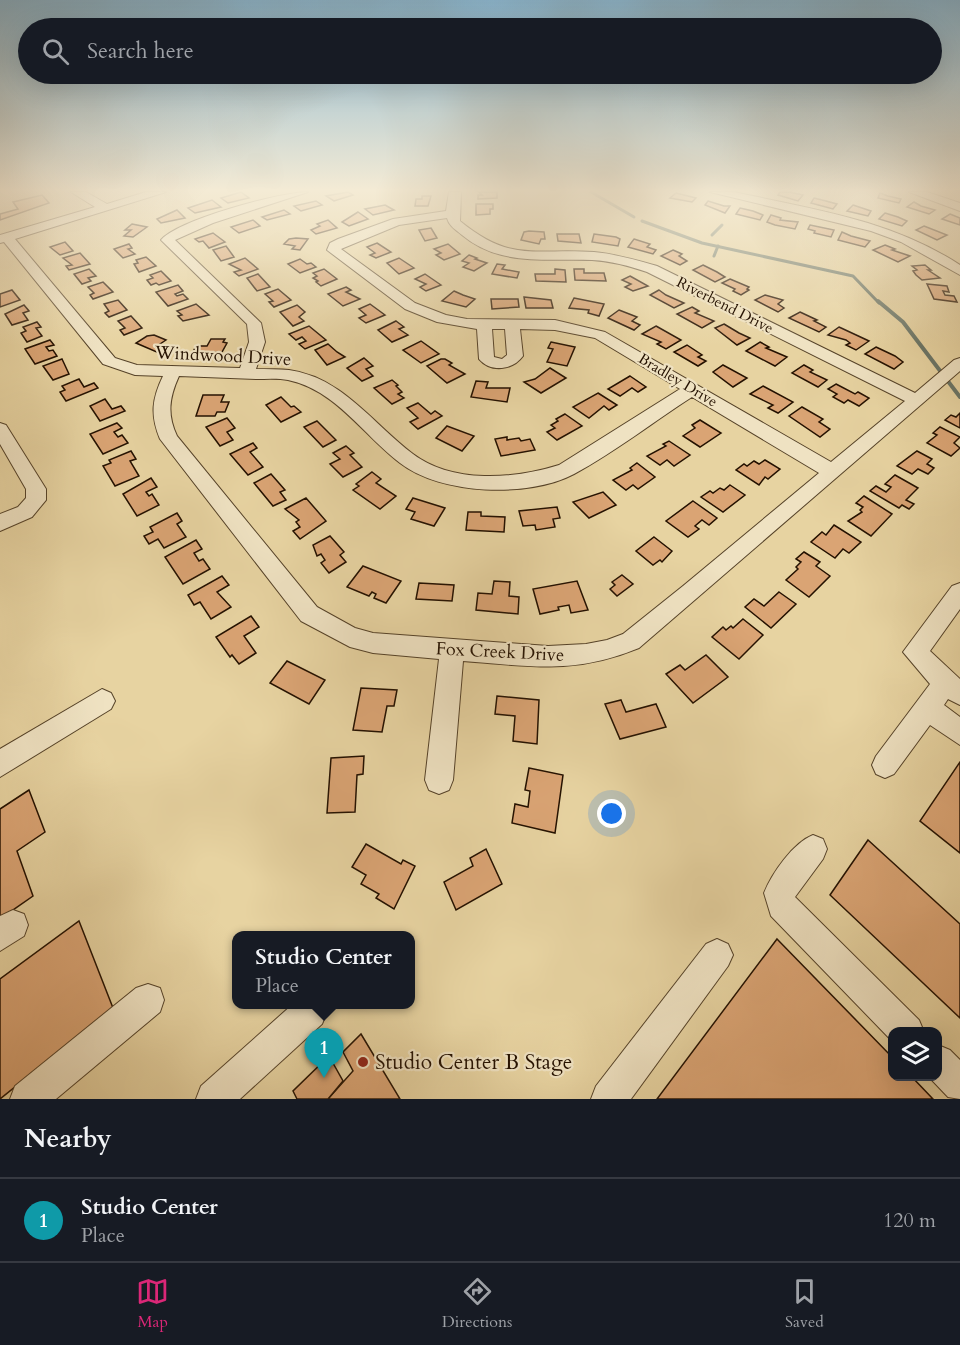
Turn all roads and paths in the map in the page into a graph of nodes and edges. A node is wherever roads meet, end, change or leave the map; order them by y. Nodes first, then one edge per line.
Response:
1 (7, 243) edge
2 (168, 243) edge
3 (340, 243) edge
4 (486, 243) edge
5 (912, 243) edge
6 (960, 271) edge
7 (484, 324) junction
8 (512, 324) junction
9 (960, 363) edge
10 (172, 372) junction
11 (247, 373) junction
12 (692, 389) junction
13 (916, 400) junction
14 (0, 429) edge
15 (833, 472) junction
16 (2, 517) edge
17 (960, 592) edge
18 (452, 651) junction
19 (953, 688) edge
20 (102, 701) dead end
21 (927, 708) junction
22 (960, 732) edge
23 (0, 764) edge
24 (885, 765) dead end
25 (439, 780) dead end
26 (813, 849) dead end
27 (717, 955) dead end
28 (148, 1000) dead end
29 (310, 1012) dead end
30 (902, 1027) edge
31 (942, 1066) edge
32 (960, 1085) edge
33 (221, 1097) edge
34 (28, 1099) edge
35 (609, 1099) edge

1 - 10 street, Windwood Drive
2 - 11 street
3 - 7 street, Bradley Drive
4 - 13 street, Riverbend Drive
5 - 6 street
7 - 8 street, Bradley Drive
7 - 8 street
8 - 12 street, Bradley Drive
9 - 13 street, Fox Creek Drive
10 - 11 street, Windwood Drive
10 - 18 street, Fox Creek Drive
11 - 12 street, Windwood Drive
12 - 15 street, Bradley Drive
13 - 15 street, Fox Creek Drive
14 - 16 street
15 - 18 street, Fox Creek Drive
17 - 19 street
18 - 25 street
19 - 21 street
20 - 23 street
21 - 22 street
21 - 24 street
26 - 30 street
27 - 35 street
28 - 34 street
29 - 33 street
31 - 32 street

